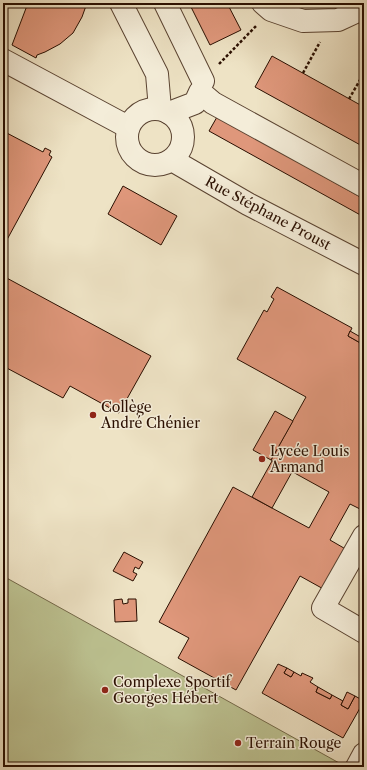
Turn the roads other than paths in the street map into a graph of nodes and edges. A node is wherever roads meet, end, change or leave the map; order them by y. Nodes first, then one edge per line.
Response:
1 (120, 3) edge
2 (165, 3) edge
3 (263, 3) edge
4 (364, 8) edge
5 (3, 60) edge
6 (203, 81) dead end
7 (165, 111) junction
8 (128, 127) junction
9 (172, 160) junction
10 (364, 186) edge
11 (364, 264) edge
12 (364, 536) edge
13 (364, 632) edge
14 (364, 754) edge
15 (357, 767) edge

1 - 7 street
2 - 6 street
3 - 4 street
5 - 8 street
7 - 8 street
7 - 9 street
7 - 10 street
8 - 9 street
9 - 11 street, Rue Stéphane Proust
12 - 13 street
14 - 15 street

